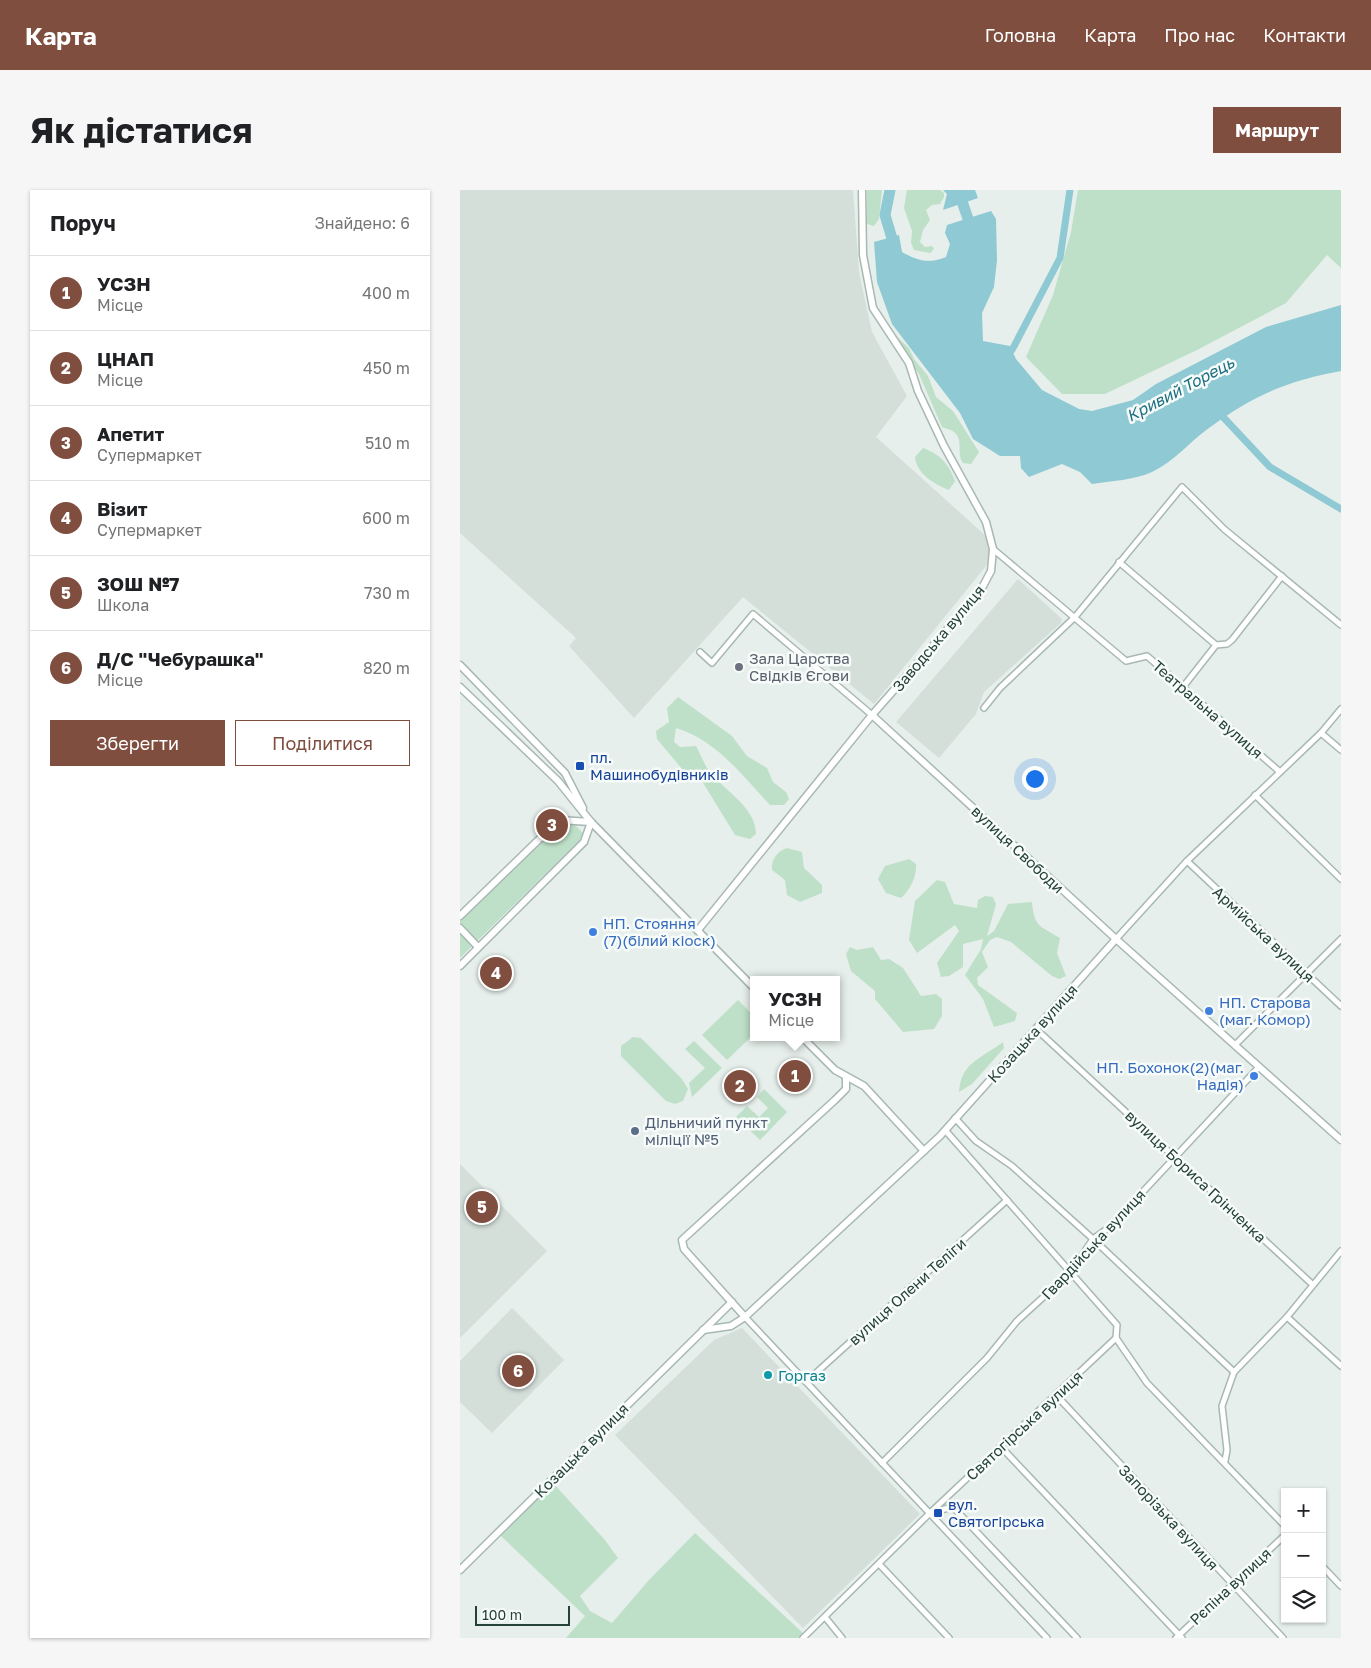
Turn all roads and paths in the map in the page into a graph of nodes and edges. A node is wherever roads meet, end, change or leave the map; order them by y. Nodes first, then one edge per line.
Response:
1 (862, 190) edge
2 (993, 549) junction
3 (1119, 562) junction
4 (1282, 576) junction
5 (1075, 617) junction
6 (1341, 626) edge
7 (1216, 645) junction
8 (700, 652) dead end
9 (460, 664) edge
10 (460, 687) edge
11 (1183, 687) junction
12 (984, 708) dead end
13 (1341, 709) edge
14 (872, 715) junction
15 (1321, 732) junction
16 (1341, 750) edge
17 (1280, 772) junction
18 (1256, 795) junction
19 (591, 822) junction
20 (1187, 862) junction
21 (1341, 879) edge
22 (460, 916) edge
23 (460, 928) edge
24 (698, 930) junction
25 (1116, 939) junction
26 (1341, 939) edge
27 (478, 947) junction
28 (460, 966) edge
29 (1307, 973) junction
30 (750, 984) edge
31 (1341, 1006) edge
32 (1036, 1029) junction
33 (806, 1041) edge
34 (1235, 1046) junction
35 (1260, 1067) junction
36 (846, 1077) junction
37 (955, 1118) junction
38 (945, 1130) junction
39 (1341, 1140) edge
40 (924, 1150) junction
41 (1176, 1156) junction
42 (1007, 1200) junction
43 (1093, 1240) junction
44 (1341, 1251) edge
45 (1071, 1272) junction
46 (1312, 1284) junction
47 (732, 1302) junction
48 (1287, 1316) junction
49 (745, 1317) junction
50 (703, 1330) junction
51 (1116, 1338) junction
52 (1341, 1366) edge
53 (1234, 1372) junction
54 (806, 1382) junction
55 (1056, 1395) junction
56 (1001, 1447) junction
57 (1225, 1461) junction
58 (882, 1463) junction
59 (930, 1513) junction
60 (1281, 1522) edge
61 (1281, 1539) edge
62 (879, 1564) junction
63 (460, 1570) edge
64 (1326, 1570) edge
65 (1232, 1585) junction
66 (1341, 1586) edge
67 (825, 1617) junction
68 (1179, 1637) edge
69 (803, 1638) edge
70 (842, 1638) edge
71 (949, 1638) edge
72 (1047, 1638) edge
73 (1077, 1638) edge
74 (1283, 1638) edge

1 - 2 street, Заводська вулиця
2 - 5 street, Театральна вулиця
2 - 14 street, Заводська вулиця
3 - 4 street
3 - 5 street
3 - 7 street
4 - 6 street
4 - 7 street
5 - 11 street, Театральна вулиця
5 - 12 street
7 - 11 street
8 - 14 street, вулиця Свободи
9 - 19 street
10 - 19 street
11 - 17 street, Театральна вулиця
13 - 15 street, Козацька вулиця
14 - 24 street, Заводська вулиця
14 - 25 street, вулиця Свободи
15 - 16 street
15 - 17 street, Козацька вулиця
17 - 18 street, Козацька вулиця
18 - 20 street, Козацька вулиця
18 - 21 street
19 - 22 street
19 - 24 street
19 - 27 street
20 - 25 street, Козацька вулиця
20 - 29 street, Армійська вулиця
23 - 27 street
24 - 30 street
25 - 32 street, Козацька вулиця
25 - 34 street, вулиця Свободи
26 - 29 street
27 - 28 street
29 - 31 street, Армійська вулиця
29 - 34 street
32 - 37 street, Козацька вулиця
32 - 41 street, вулиця Бориса Грінченка
33 - 36 street
34 - 35 street, вулиця Свободи
35 - 39 street, вулиця Свободи
35 - 41 street, Гвардійська вулиця
36 - 40 street
36 - 47 street
37 - 38 street, Козацька вулиця
37 - 43 street
38 - 40 street, Козацька вулиця
38 - 42 street
40 - 49 street, Козацька вулиця
41 - 43 street, Гвардійська вулиця
41 - 46 street, вулиця Бориса Грінченка
42 - 45 street
42 - 54 street, вулиця Олени Теліги
43 - 45 street, Гвардійська вулиця
43 - 53 street
44 - 46 street
45 - 51 street
45 - 58 street, Гвардійська вулиця
46 - 48 street
47 - 49 street
47 - 50 street, Козацька вулиця
48 - 52 street
48 - 53 street
49 - 50 street, Козацька вулиця
49 - 54 street
50 - 63 street, Козацька вулиця
51 - 55 street, Святогірська вулиця
51 - 57 street
53 - 57 street
54 - 58 street
55 - 56 street, Святогірська вулиця
55 - 65 street, Запорізька вулиця
56 - 59 street, Святогірська вулиця
56 - 68 street
57 - 60 street
58 - 59 street
59 - 62 street, Святогірська вулиця
59 - 72 street
59 - 73 street
61 - 65 street, Рєпіна вулиця
62 - 67 street, Святогірська вулиця
62 - 71 street
64 - 66 street
65 - 68 street, Рєпіна вулиця
65 - 74 street, Запорізька вулиця
67 - 69 street, Святогірська вулиця
67 - 70 street

